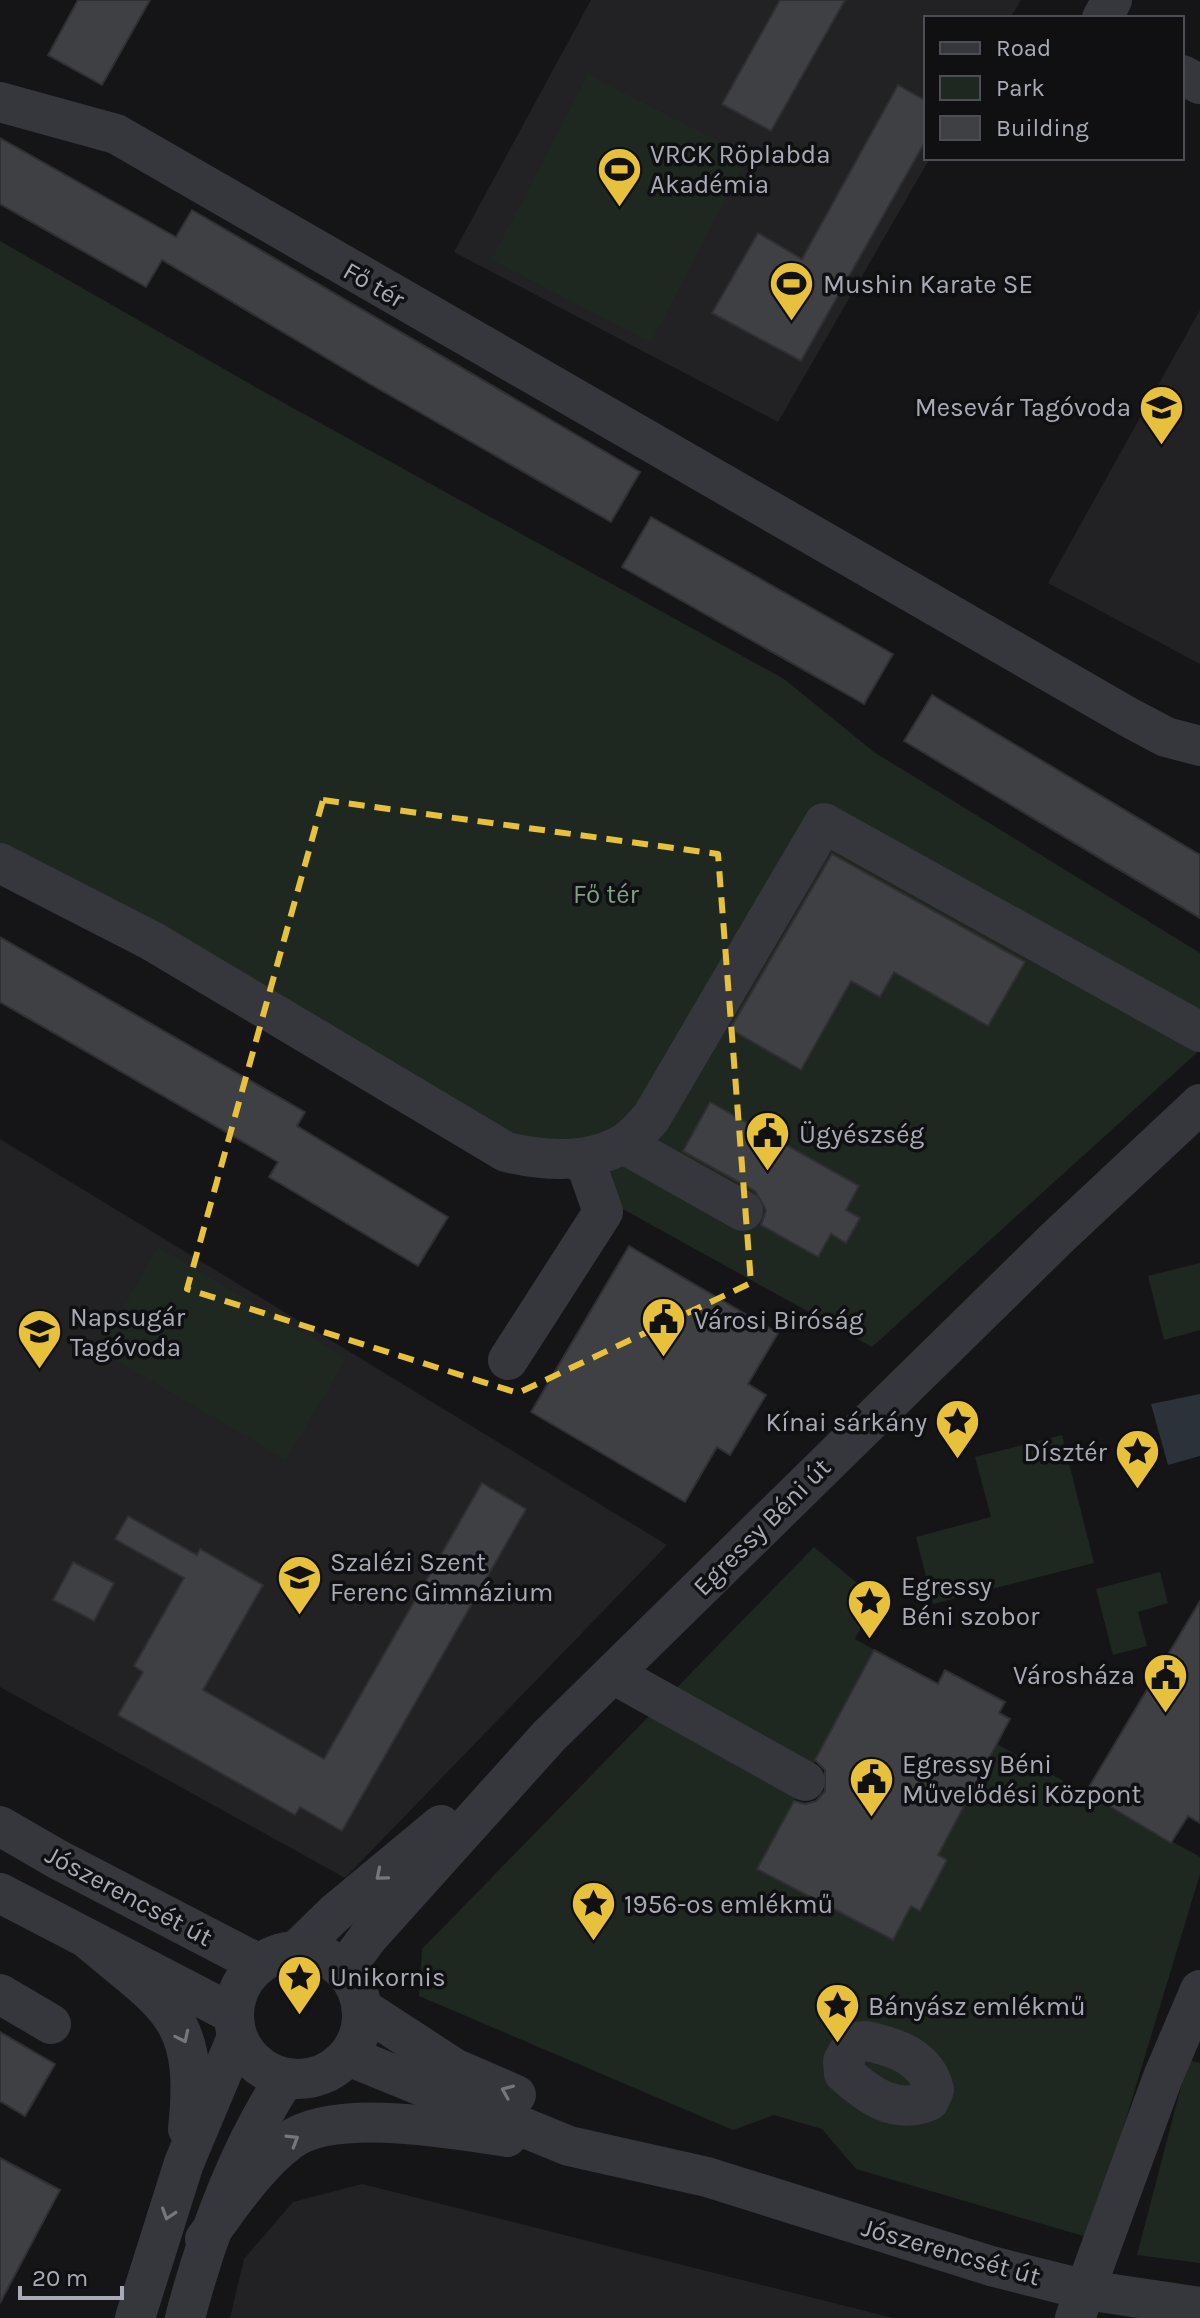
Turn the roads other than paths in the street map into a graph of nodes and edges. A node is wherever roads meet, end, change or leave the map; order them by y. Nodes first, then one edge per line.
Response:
1 (0, 102) edge
2 (1200, 746) edge
3 (0, 863) edge
4 (1200, 1032) edge
5 (1200, 1104) edge
6 (624, 1144) junction
7 (584, 1158) junction
8 (743, 1211) dead end
9 (508, 1360) dead end
10 (613, 1674) junction
11 (549, 1736) junction
12 (805, 1781) dead end
13 (0, 1826) edge
14 (0, 1893) edge
15 (91, 1942) junction
16 (297, 1950) junction
17 (259, 1964) junction
18 (344, 1970) junction
19 (1200, 1990) edge
20 (0, 1994) edge
21 (362, 2008) junction
22 (51, 2024) dead end
23 (235, 2026) junction
24 (348, 2056) junction
25 (285, 2078) junction
26 (569, 2146) junction
27 (184, 2163) junction
28 (707, 2177) junction
29 (205, 2239) junction
30 (1080, 2304) edge
31 (1200, 2307) edge
32 (135, 2318) edge
33 (185, 2318) edge

1 - 2 street, Fő tér
3 - 7 street
4 - 6 street
5 - 10 street, Egressy Béni út
6 - 7 street
6 - 8 street
7 - 9 street
10 - 11 street, Egressy Béni út
10 - 12 street
11 -> 16 street
11 - 18 street, Egressy Béni út
13 - 17 street, Jószerencsét út
14 - 15 street
15 - 23 street
15 -> 27 street
16 - 17 street
16 - 18 street
17 - 23 street
18 - 21 street
19 - 30 street
20 - 22 street
21 - 24 street
28 -> 21 street, Jószerencsét út
23 - 25 street
23 - 27 street
24 - 25 street
24 - 26 street, Jószerencsét út
25 - 29 street
26 - 28 street, Jószerencsét út
29 -> 26 street
27 -> 32 street
28 - 30 street, Jószerencsét út
29 - 33 street
30 - 31 street, Jószerencsét út

